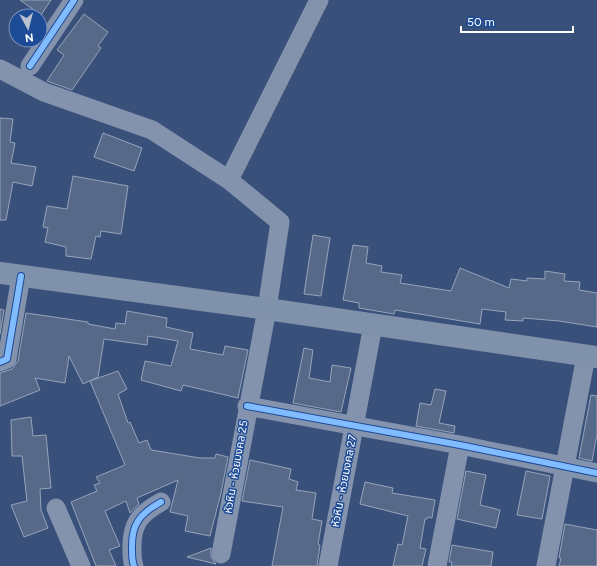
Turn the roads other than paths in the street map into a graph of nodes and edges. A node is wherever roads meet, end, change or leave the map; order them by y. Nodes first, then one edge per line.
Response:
1 (74, 0) edge
2 (319, 0) edge
3 (30, 66) dead end
4 (0, 69) edge
5 (229, 180) junction
6 (0, 273) edge
7 (21, 276) junction
8 (266, 309) junction
9 (373, 326) junction
10 (591, 357) edge
11 (0, 362) edge
12 (247, 406) junction
13 (355, 426) junction
14 (460, 445) junction
15 (566, 466) junction
16 (597, 473) edge
17 (161, 502) dead end
18 (56, 508) dead end
19 (221, 554) dead end
20 (131, 565) edge
21 (81, 566) edge
22 (328, 566) edge
23 (437, 566) edge
24 (546, 566) edge

1 - 3 street
2 - 5 street
4 - 5 street
5 - 8 street, หัวหิน - ห้วยมงคล 25
6 - 7 main road
7 - 8 main road
7 - 11 street
8 - 9 main road
8 - 12 street, หัวหิน - ห้วยมงคล 25
9 - 10 main road
9 - 13 street, หัวหิน - ห้วยมงคล 27
10 - 15 street
12 - 13 street
12 - 19 street, หัวหิน - ห้วยมงคล 25
13 - 14 street
13 - 22 street, หัวหิน - ห้วยมงคล 27
14 - 15 street
14 - 23 street
15 - 16 street
15 - 24 street
17 - 20 street
18 - 21 street

